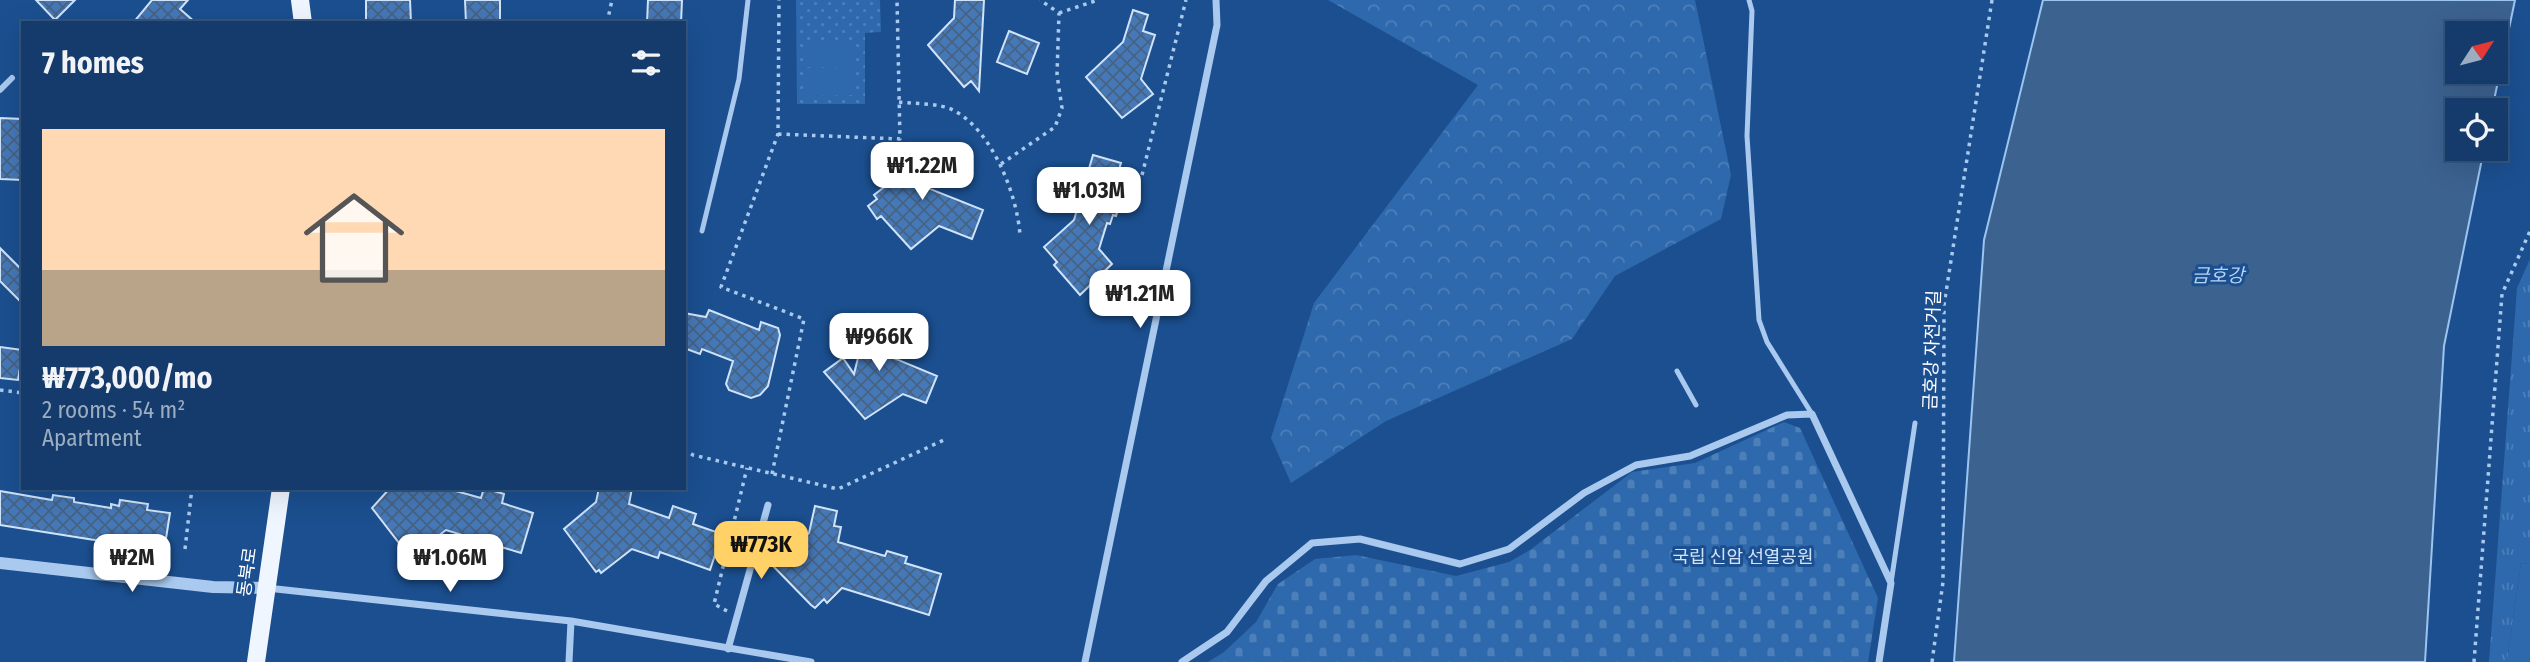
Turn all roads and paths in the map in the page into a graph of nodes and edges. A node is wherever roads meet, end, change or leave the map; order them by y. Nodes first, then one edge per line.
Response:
1 (300, 0) edge
2 (611, 0) edge
3 (748, 0) edge
4 (779, 0) edge
5 (897, 0) edge
6 (1040, 0) edge
7 (1098, 0) edge
8 (1186, 0) edge
9 (1216, 0) edge
10 (1749, 0) edge
11 (1992, 0) edge
12 (1059, 13) junction
13 (303, 21) edge
14 (607, 21) edge
15 (12, 78) dead end
16 (0, 90) edge
17 (899, 102) junction
18 (778, 134) junction
19 (1001, 164) junction
20 (1142, 175) dead end
21 (2530, 230) edge
22 (702, 231) dead end
23 (1020, 235) dead end
24 (1677, 371) dead end
25 (0, 390) edge
26 (21, 393) edge
27 (1696, 405) dead end
28 (1812, 414) junction
29 (1915, 423) dead end
30 (946, 439) dead end
31 (686, 450) edge
32 (747, 468) junction
33 (772, 474) junction
34 (192, 490) edge
35 (281, 490) edge
36 (768, 505) dead end
37 (185, 549) dead end
38 (0, 563) edge
39 (1891, 583) junction
40 (266, 588) junction
41 (737, 617) junction
42 (570, 621) junction
43 (728, 649) junction
44 (256, 662) edge
45 (569, 662) edge
46 (811, 662) edge
47 (1085, 662) edge
48 (1182, 662) edge
49 (1879, 662) edge
50 (1932, 662) edge
51 (2474, 662) edge

1 - 13 main road
2 - 14 path
3 - 22 lane
4 - 18 path
5 - 17 path
6 - 12 path
7 - 12 path
8 - 20 path
9 - 47 street
10 - 28 lane
11 - 50 path, 금호강 자전거길
12 - 19 path
15 - 16 street
17 - 18 path
17 - 19 path
18 - 33 path
19 - 23 path
21 - 51 path
24 - 27 lane
25 - 26 path
28 - 39 street
28 - 48 street
29 - 39 lane
30 - 33 path
31 - 32 path
32 - 33 path
32 - 41 path
34 - 37 path
35 - 40 main road, 동북로
36 - 41 street
38 - 40 street
39 - 49 street
40 - 42 street
40 - 44 main road, 동북로
41 - 43 street
42 - 43 street
42 - 45 street
43 - 46 street

